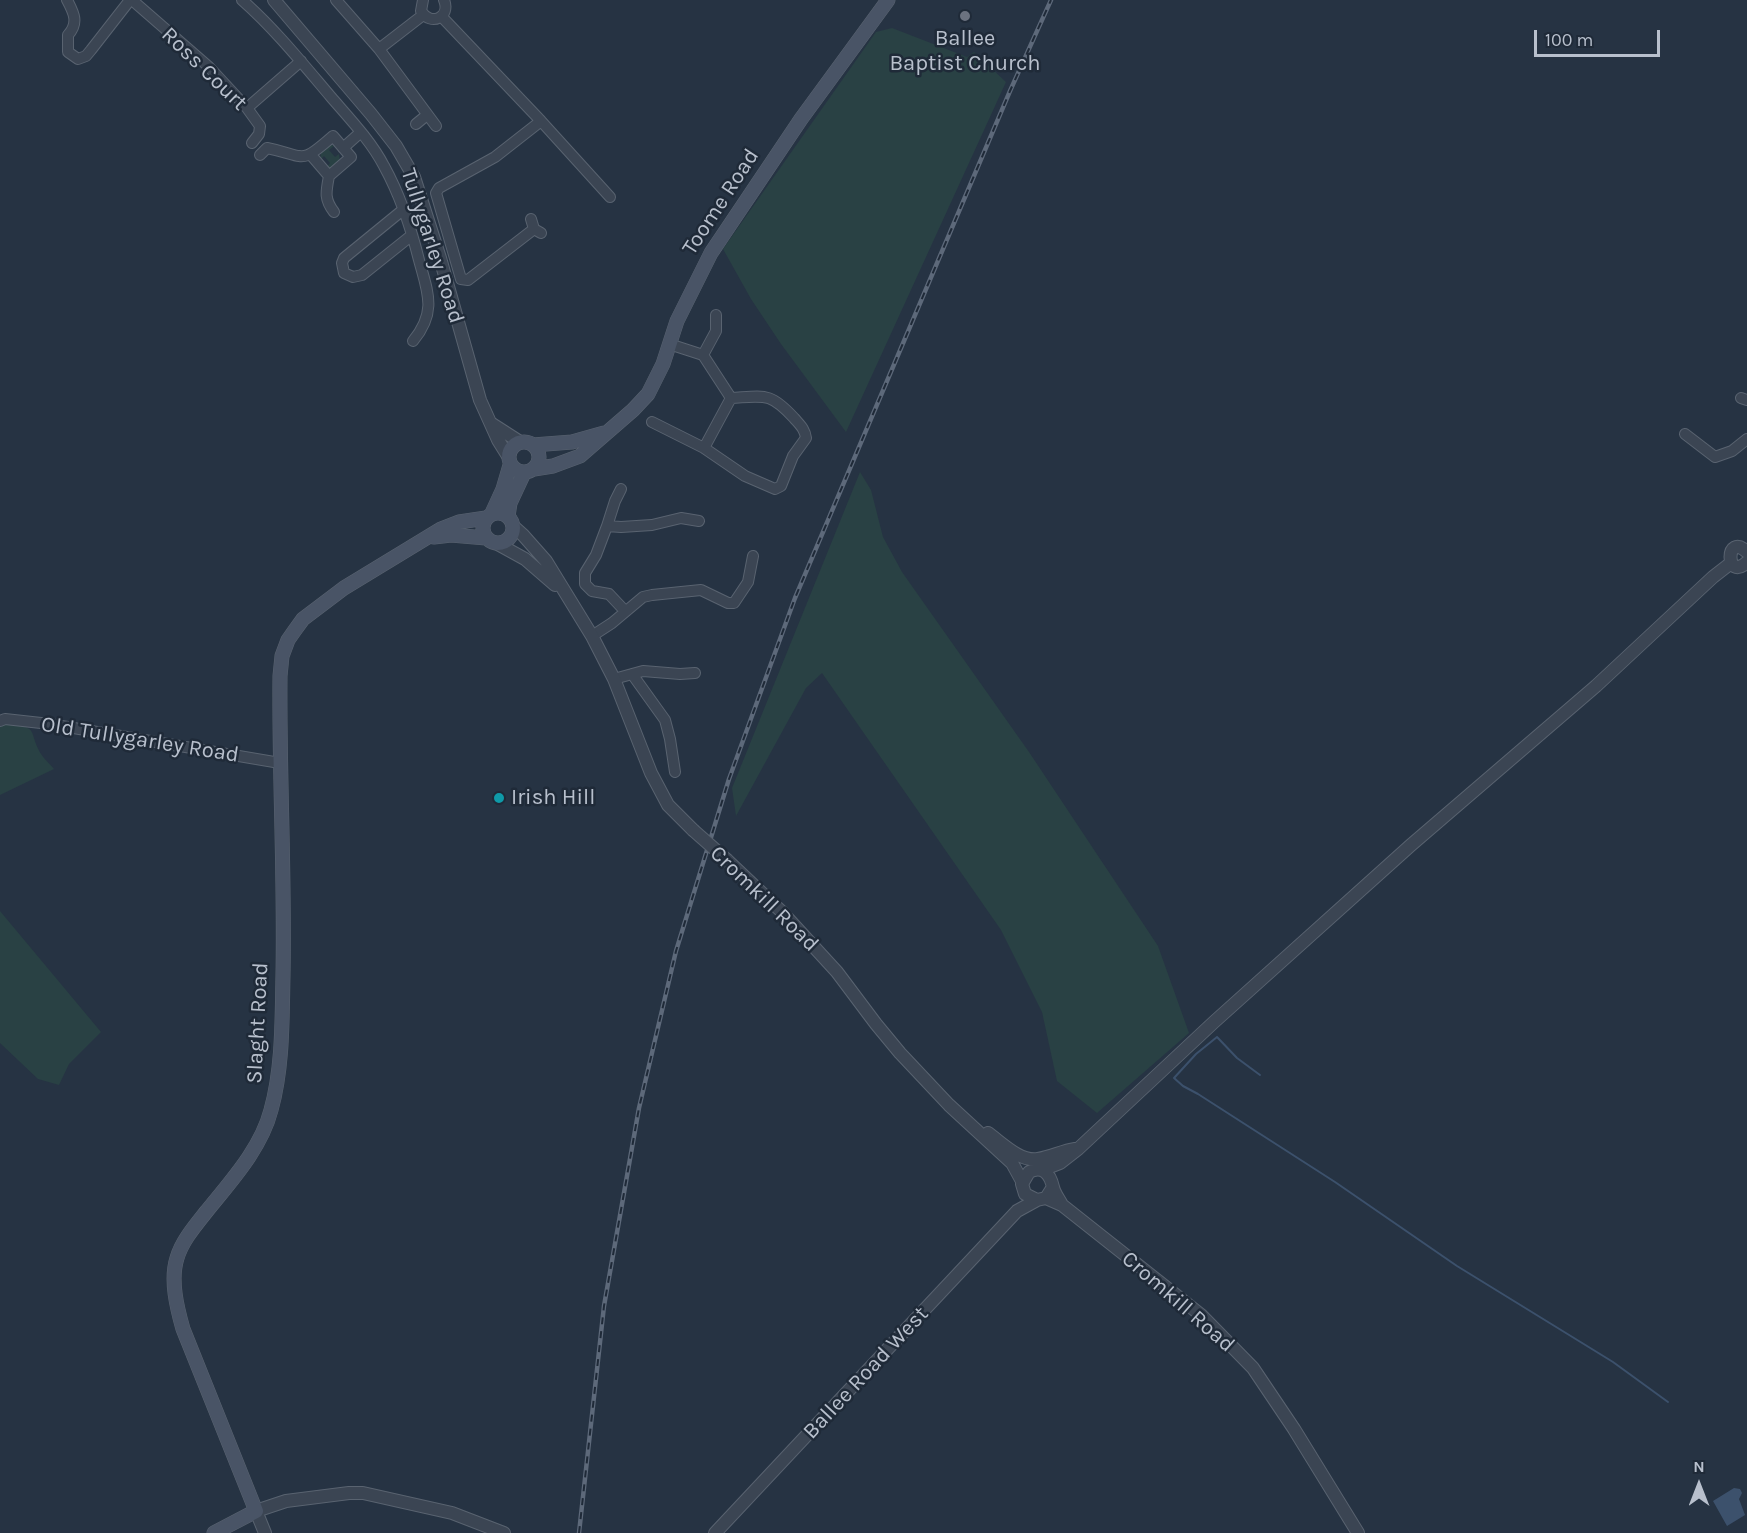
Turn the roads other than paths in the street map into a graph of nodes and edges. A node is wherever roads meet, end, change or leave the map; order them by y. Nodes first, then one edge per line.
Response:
1 (67, 0) edge
2 (131, 0) edge
3 (242, 0) edge
4 (274, 0) edge
5 (423, 0) edge
6 (444, 0) edge
7 (888, 0) edge
8 (332, 1) edge
9 (423, 15) junction
10 (442, 16) junction
11 (379, 49) junction
12 (301, 61) junction
13 (247, 108) junction
14 (428, 115) junction
15 (541, 121) junction
16 (416, 124) dead end
17 (436, 126) dead end
18 (361, 132) junction
19 (252, 143) dead end
20 (343, 148) junction
21 (260, 155) dead end
22 (311, 155) junction
23 (329, 176) junction
24 (609, 197) dead end
25 (404, 208) junction
26 (334, 212) dead end
27 (535, 227) dead end
28 (412, 235) junction
29 (716, 315) dead end
30 (413, 341) dead end
31 (669, 344) junction
32 (703, 355) junction
33 (731, 398) junction
34 (652, 422) dead end
35 (492, 424) junction
36 (606, 432) junction
37 (1685, 434) dead end
38 (1747, 439) edge
39 (526, 444) junction
40 (704, 448) junction
41 (509, 460) junction
42 (529, 471) junction
43 (621, 489) dead end
44 (489, 516) junction
45 (510, 521) junction
46 (699, 521) dead end
47 (607, 526) junction
48 (423, 540) junction
49 (491, 541) junction
50 (1746, 548) edge
51 (753, 556) dead end
52 (1747, 562) edge
53 (1731, 563) junction
54 (569, 599) junction
55 (625, 612) junction
56 (592, 636) junction
57 (632, 674) junction
58 (695, 674) dead end
59 (614, 679) junction
60 (0, 721) edge
61 (280, 763) junction
62 (675, 772) dead end
63 (957, 1113) junction
64 (1078, 1149) junction
65 (1012, 1163) junction
66 (1060, 1163) junction
67 (1038, 1170) junction
68 (1023, 1187) junction
69 (1047, 1192) junction
70 (1017, 1211) junction
71 (256, 1511) junction
72 (214, 1533) edge
73 (265, 1533) edge
74 (504, 1533) edge
75 (715, 1533) edge
76 (1358, 1533) edge

1 - 2 street
2 - 13 street, Ross Court
3 - 12 street
4 - 35 street, Tullygarley Road
5 - 9 street
6 - 10 street
7 - 31 main road, Toome Road
8 - 11 street
9 - 10 street
9 - 11 street
10 - 15 street
11 - 14 street
12 - 13 street
12 - 18 street
13 - 19 street, Ross Court
14 - 16 street
14 - 17 street
15 - 24 street
15 - 27 street
18 - 20 street
18 - 25 street
20 - 22 street
20 - 23 street
21 - 22 street
22 - 23 street
23 - 26 street
25 - 28 street
25 - 28 street
28 - 30 street
29 - 32 street
31 - 32 street
31 - 36 main road, Toome Road
32 - 33 street
33 - 40 street
33 - 40 street
34 - 40 street
35 - 39 street
35 - 41 street, Tullygarley Road
36 - 39 main road, Toome Road
36 - 42 main road, Toome Road
37 - 38 street
39 - 41 main road
39 - 42 main road
41 - 42 main road
41 - 44 main road
42 - 45 main road
43 - 47 street
44 - 45 main road
44 - 48 main road, Slaght Road
44 - 49 main road
45 - 49 main road
45 - 54 street, Cromkill Road
46 - 47 street
47 - 55 street
48 - 49 main road, Slaght Road
48 - 61 main road, Slaght Road
49 - 54 street, Cromkill Road
50 - 53 street
51 - 55 street
52 - 53 street
53 - 64 street
54 - 56 street, Cromkill Road
55 - 56 street
56 - 59 street, Cromkill Road
57 - 58 street
57 - 59 street
57 - 62 street
59 - 63 street, Cromkill Road, bridge
60 - 61 street, Old Tullygarley Road
61 - 71 main road, Slaght Road
63 - 64 street
63 - 65 street, Cromkill Road
64 - 66 street
65 - 67 street, Cromkill Road
65 - 68 street, Cromkill Road
66 - 67 street
66 - 69 street
67 - 68 street
67 - 69 street
68 - 69 street
68 - 70 street, Ballee Road West
69 - 70 street, Ballee Road West
69 - 76 street, Cromkill Road
70 - 75 street, Ballee Road West
71 - 72 main road
71 - 73 street, Slaght Road
71 - 74 street

